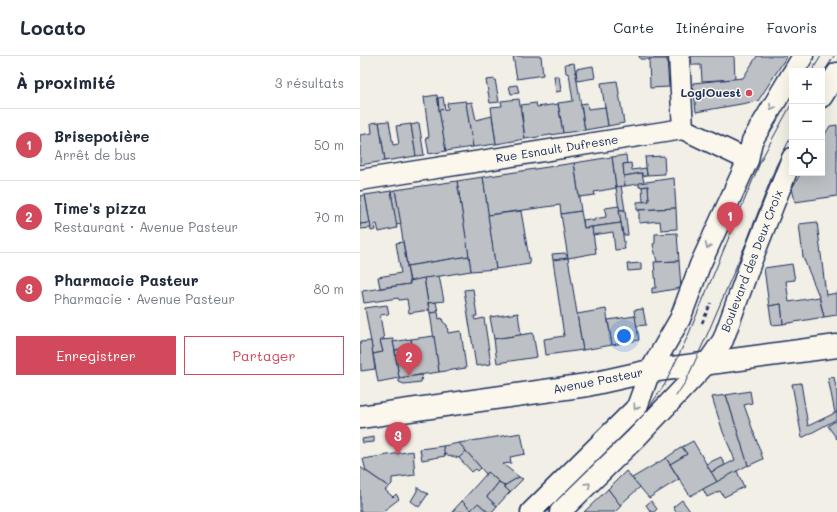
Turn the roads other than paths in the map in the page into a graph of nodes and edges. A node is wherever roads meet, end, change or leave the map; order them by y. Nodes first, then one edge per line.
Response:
1 (679, 56) edge
2 (803, 56) edge
3 (796, 68) edge
4 (837, 73) edge
5 (789, 79) edge
6 (825, 92) edge
7 (837, 102) edge
8 (825, 104) edge
9 (684, 129) junction
10 (748, 160) junction
11 (789, 165) edge
12 (360, 180) edge
13 (837, 346) edge
14 (708, 362) junction
15 (650, 371) junction
16 (360, 417) edge
17 (531, 512) edge
18 (560, 512) edge

1 - 9 street
2 - 3 street
4 - 6 street
5 -> 10 street
7 - 8 street
9 - 10 street
9 - 12 street, Rue Esnault Dufresne
10 -> 15 street
11 - 14 street, Boulevard des Deux Croix
13 - 14 main road, Avenue Pasteur
14 - 15 main road, Avenue Pasteur
18 -> 14 street, Boulevard des Deux Croix
15 - 16 main road, Avenue Pasteur
15 -> 17 street

